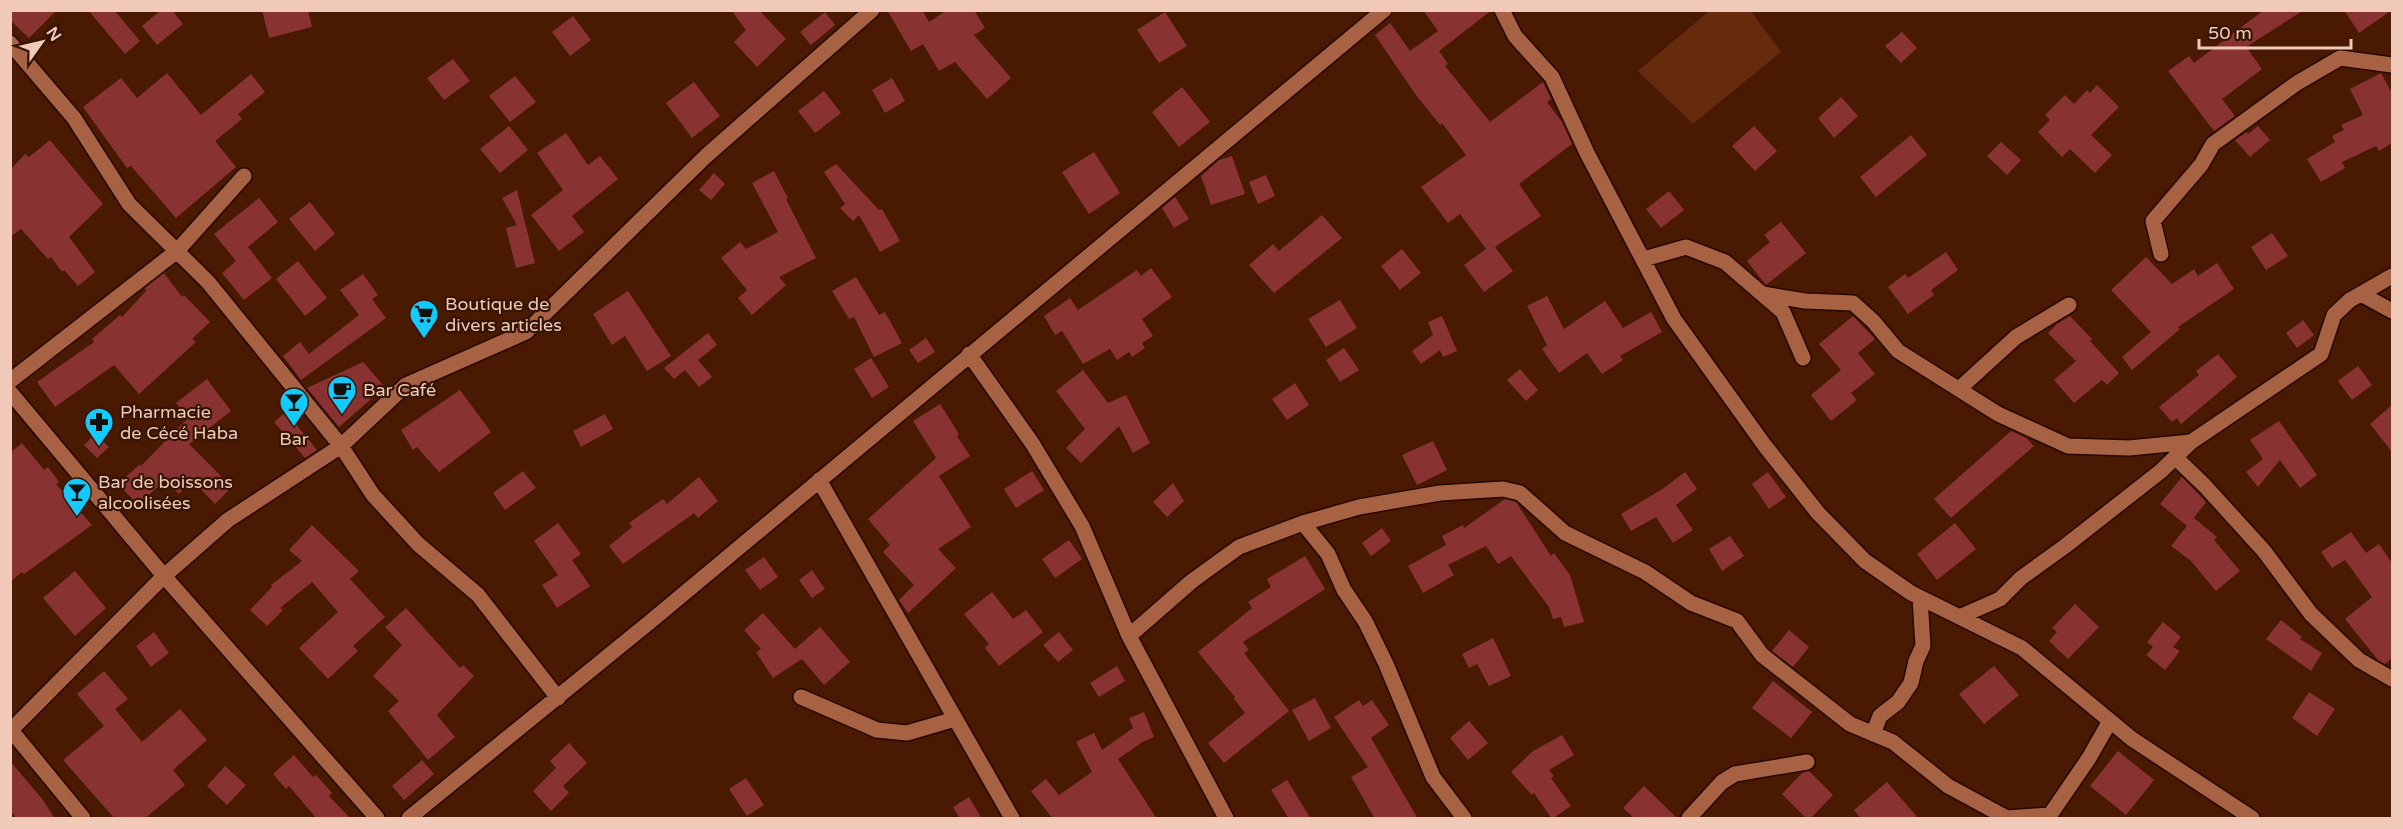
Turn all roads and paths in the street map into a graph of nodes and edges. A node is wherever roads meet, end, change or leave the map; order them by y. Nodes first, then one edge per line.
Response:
1 (872, 10) edge
2 (1384, 10) edge
3 (1502, 10) edge
4 (10, 43) edge
5 (2392, 65) edge
6 (244, 176) dead end
7 (177, 251) junction
8 (2161, 254) dead end
9 (1644, 259) junction
10 (2392, 276) edge
11 (1763, 294) junction
12 (2361, 294) junction
13 (2069, 304) dead end
14 (2392, 311) edge
15 (969, 354) junction
16 (1803, 358) dead end
17 (10, 381) edge
18 (1959, 389) junction
19 (10, 392) edge
20 (2191, 442) junction
21 (341, 446) junction
22 (2175, 457) junction
23 (819, 480) junction
24 (1303, 523) junction
25 (164, 576) junction
26 (1920, 598) junction
27 (1959, 617) junction
28 (1130, 636) junction
29 (2390, 673) edge
30 (801, 697) dead end
31 (558, 698) junction
32 (955, 719) junction
33 (2110, 721) junction
34 (11, 730) edge
35 (1873, 734) junction
36 (1807, 762) dead end
37 (2052, 817) edge
38 (2007, 818) edge
39 (83, 819) edge
40 (377, 819) edge
41 (409, 819) edge
42 (1012, 819) edge
43 (1226, 819) edge
44 (1464, 819) edge
45 (1689, 819) edge
46 (2252, 819) edge

1 - 21 street
2 - 15 street
3 - 9 street
4 - 7 street
5 - 8 street
6 - 7 street
7 - 17 street
7 - 21 street
9 - 11 street
9 - 26 street
10 - 12 street
11 - 16 street
11 - 18 street
12 - 14 street
12 - 20 street
13 - 18 street
15 - 23 street
15 - 28 street
18 - 20 street
19 - 25 street
20 - 22 street
21 - 25 street
21 - 31 street
22 - 27 street
22 - 29 street
23 - 31 street
23 - 32 street
24 - 28 street
24 - 35 street
24 - 44 street
25 - 34 street
25 - 40 street
26 - 27 street
26 - 35 street
27 - 33 street
28 - 43 street
30 - 32 street
31 - 41 street
32 - 42 street
33 - 37 street
33 - 46 street
34 - 39 street
35 - 38 street
36 - 45 street
37 - 38 street

